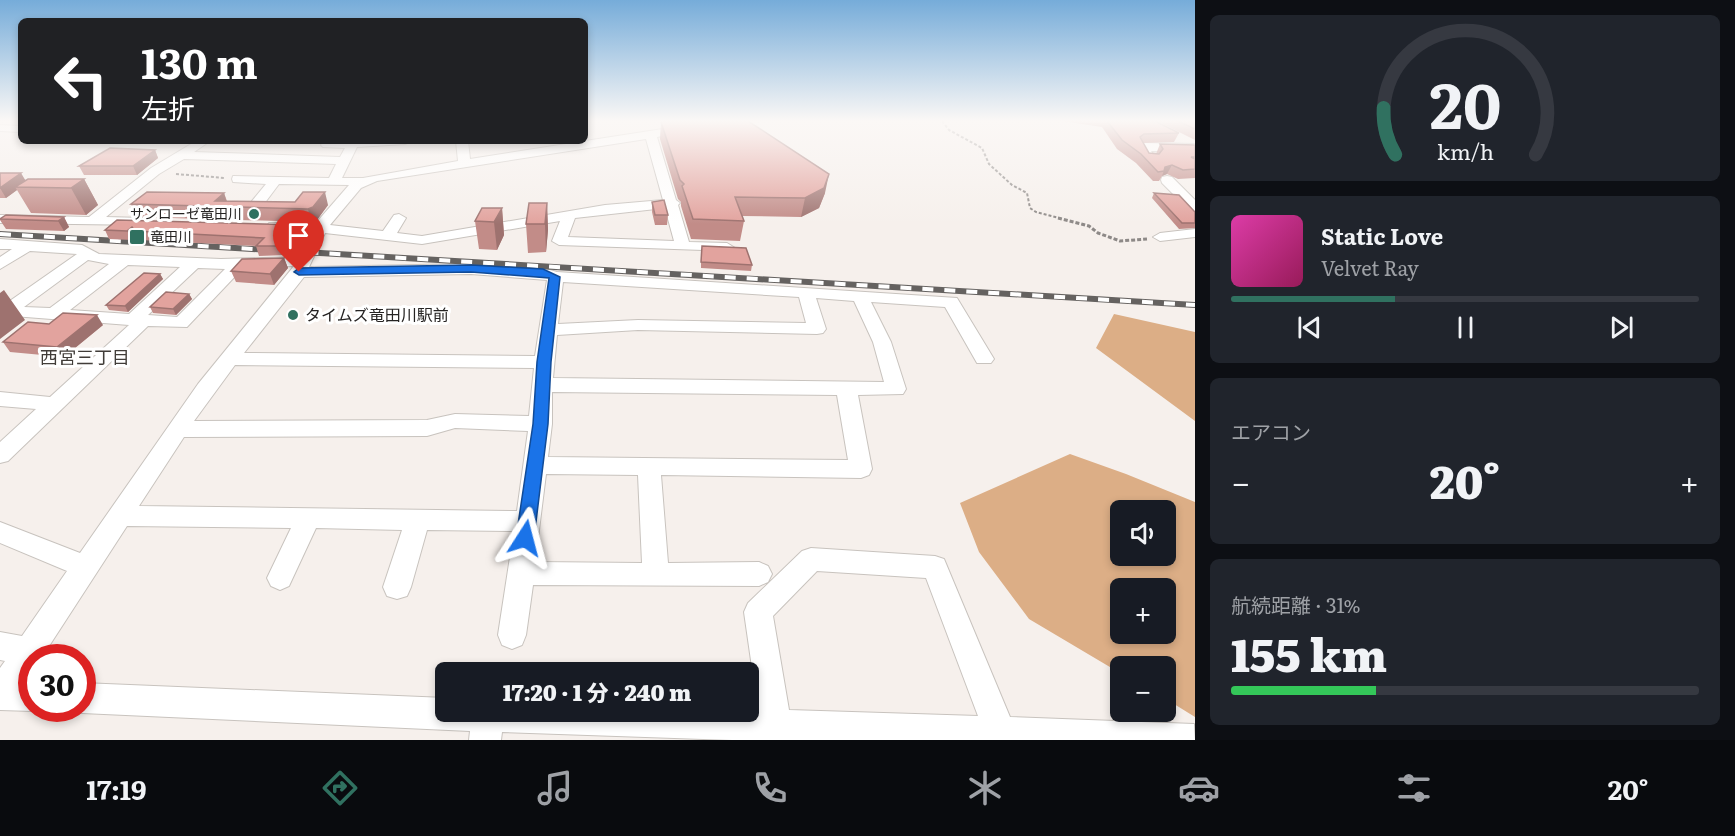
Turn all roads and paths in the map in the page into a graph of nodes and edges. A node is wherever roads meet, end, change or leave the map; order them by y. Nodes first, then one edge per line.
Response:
1 (180, 156) edge
2 (198, 156) edge
3 (346, 156) edge
4 (463, 156) edge
5 (519, 156) edge
6 (658, 156) edge
7 (985, 156) edge
8 (343, 160) junction
9 (464, 164) junction
10 (154, 171) junction
11 (238, 179) joint
12 (1167, 180) edge
13 (361, 181) junction
14 (275, 182) junction
15 (333, 182) junction
16 (259, 201) edge
17 (673, 203) junction
18 (1195, 208) edge
19 (569, 216) junction
20 (399, 218) dead end
21 (0, 219) edge
22 (94, 221) junction
23 (155, 223) edge
24 (261, 226) edge
25 (320, 228) junction
26 (1195, 233) edge
27 (387, 236) junction
28 (1160, 237) joint
29 (0, 244) edge
30 (27, 246) junction
31 (683, 246) junction
32 (55, 248) junction
33 (741, 248) edge
34 (87, 254) junction
35 (124, 260) junction
36 (194, 263) junction
37 (0, 264) edge
38 (238, 264) junction
39 (303, 266) junction
40 (555, 277) junction
41 (806, 292) junction
42 (860, 296) junction
43 (4, 310) edge
44 (54, 314) junction
45 (139, 320) junction
46 (548, 330) junction
47 (226, 359) junction
48 (984, 359) dead end
49 (544, 373) junction
50 (846, 388) junction
51 (0, 399) edge
52 (54, 404) junction
53 (541, 424) junction
54 (180, 429) junction
55 (0, 455) edge
56 (536, 465) junction
57 (649, 467) junction
58 (120, 516) junction
59 (308, 518) junction
60 (417, 520) junction
61 (528, 521) junction
62 (0, 532) edge
63 (86, 567) junction
64 (519, 573) junction
65 (759, 574) dead end
66 (656, 575) junction
67 (280, 578) dead end
68 (397, 587) dead end
69 (512, 635) dead end
70 (33, 644) edge
71 (0, 646) edge
72 (18, 650) edge
73 (18, 667) edge
74 (0, 695) edge
75 (18, 696) edge
76 (96, 699) edge
77 (776, 725) junction
78 (487, 728) edge
79 (1002, 736) edge
80 (1194, 740) edge

1 - 10 street
2 - 8 street
3 - 8 street
4 - 9 street
5 - 9 street
6 - 17 street
7 - 28 path
8 - 15 street
9 - 13 street
10 - 11 path
10 - 22 street
11 - 14 street
12 - 18 street
13 - 15 street
13 - 25 street
14 - 15 street
14 - 16 street
17 - 19 street
17 - 31 street
19 - 27 street
19 - 31 street
20 - 27 street
21 - 22 street
22 - 23 street
22 - 32 street
24 - 25 street
25 - 27 street
25 - 39 street
26 - 28 street
29 - 30 street
30 - 32 street
30 - 37 street
31 - 33 street
32 - 34 street
34 - 35 street
34 - 43 street
35 - 36 street
35 - 44 street
36 - 38 street
36 - 45 street
38 - 39 street
38 - 45 street
39 - 40 street
39 - 47 street
40 - 41 street
40 - 46 street
41 - 42 street
41 - 46 street
42 - 48 street
42 - 50 street
43 - 44 street
44 - 45 street
45 - 52 street
46 - 49 street
47 - 49 street
47 - 54 street
49 - 50 street
49 - 53 street
50 - 57 street
51 - 52 street
52 - 55 street
53 - 54 street
53 - 56 street
54 - 58 street
56 - 57 street
56 - 61 street
57 - 66 street
58 - 59 street
58 - 63 street
59 - 60 street
59 - 67 street
60 - 61 street
60 - 68 street
61 - 64 street
62 - 63 street
63 - 70 street
64 - 66 street
64 - 69 street
65 - 66 street
71 - 72 street
73 - 74 street
74 - 75 street
76 - 78 street
77 - 78 street
77 - 79 street
77 - 79 street
79 - 80 street

